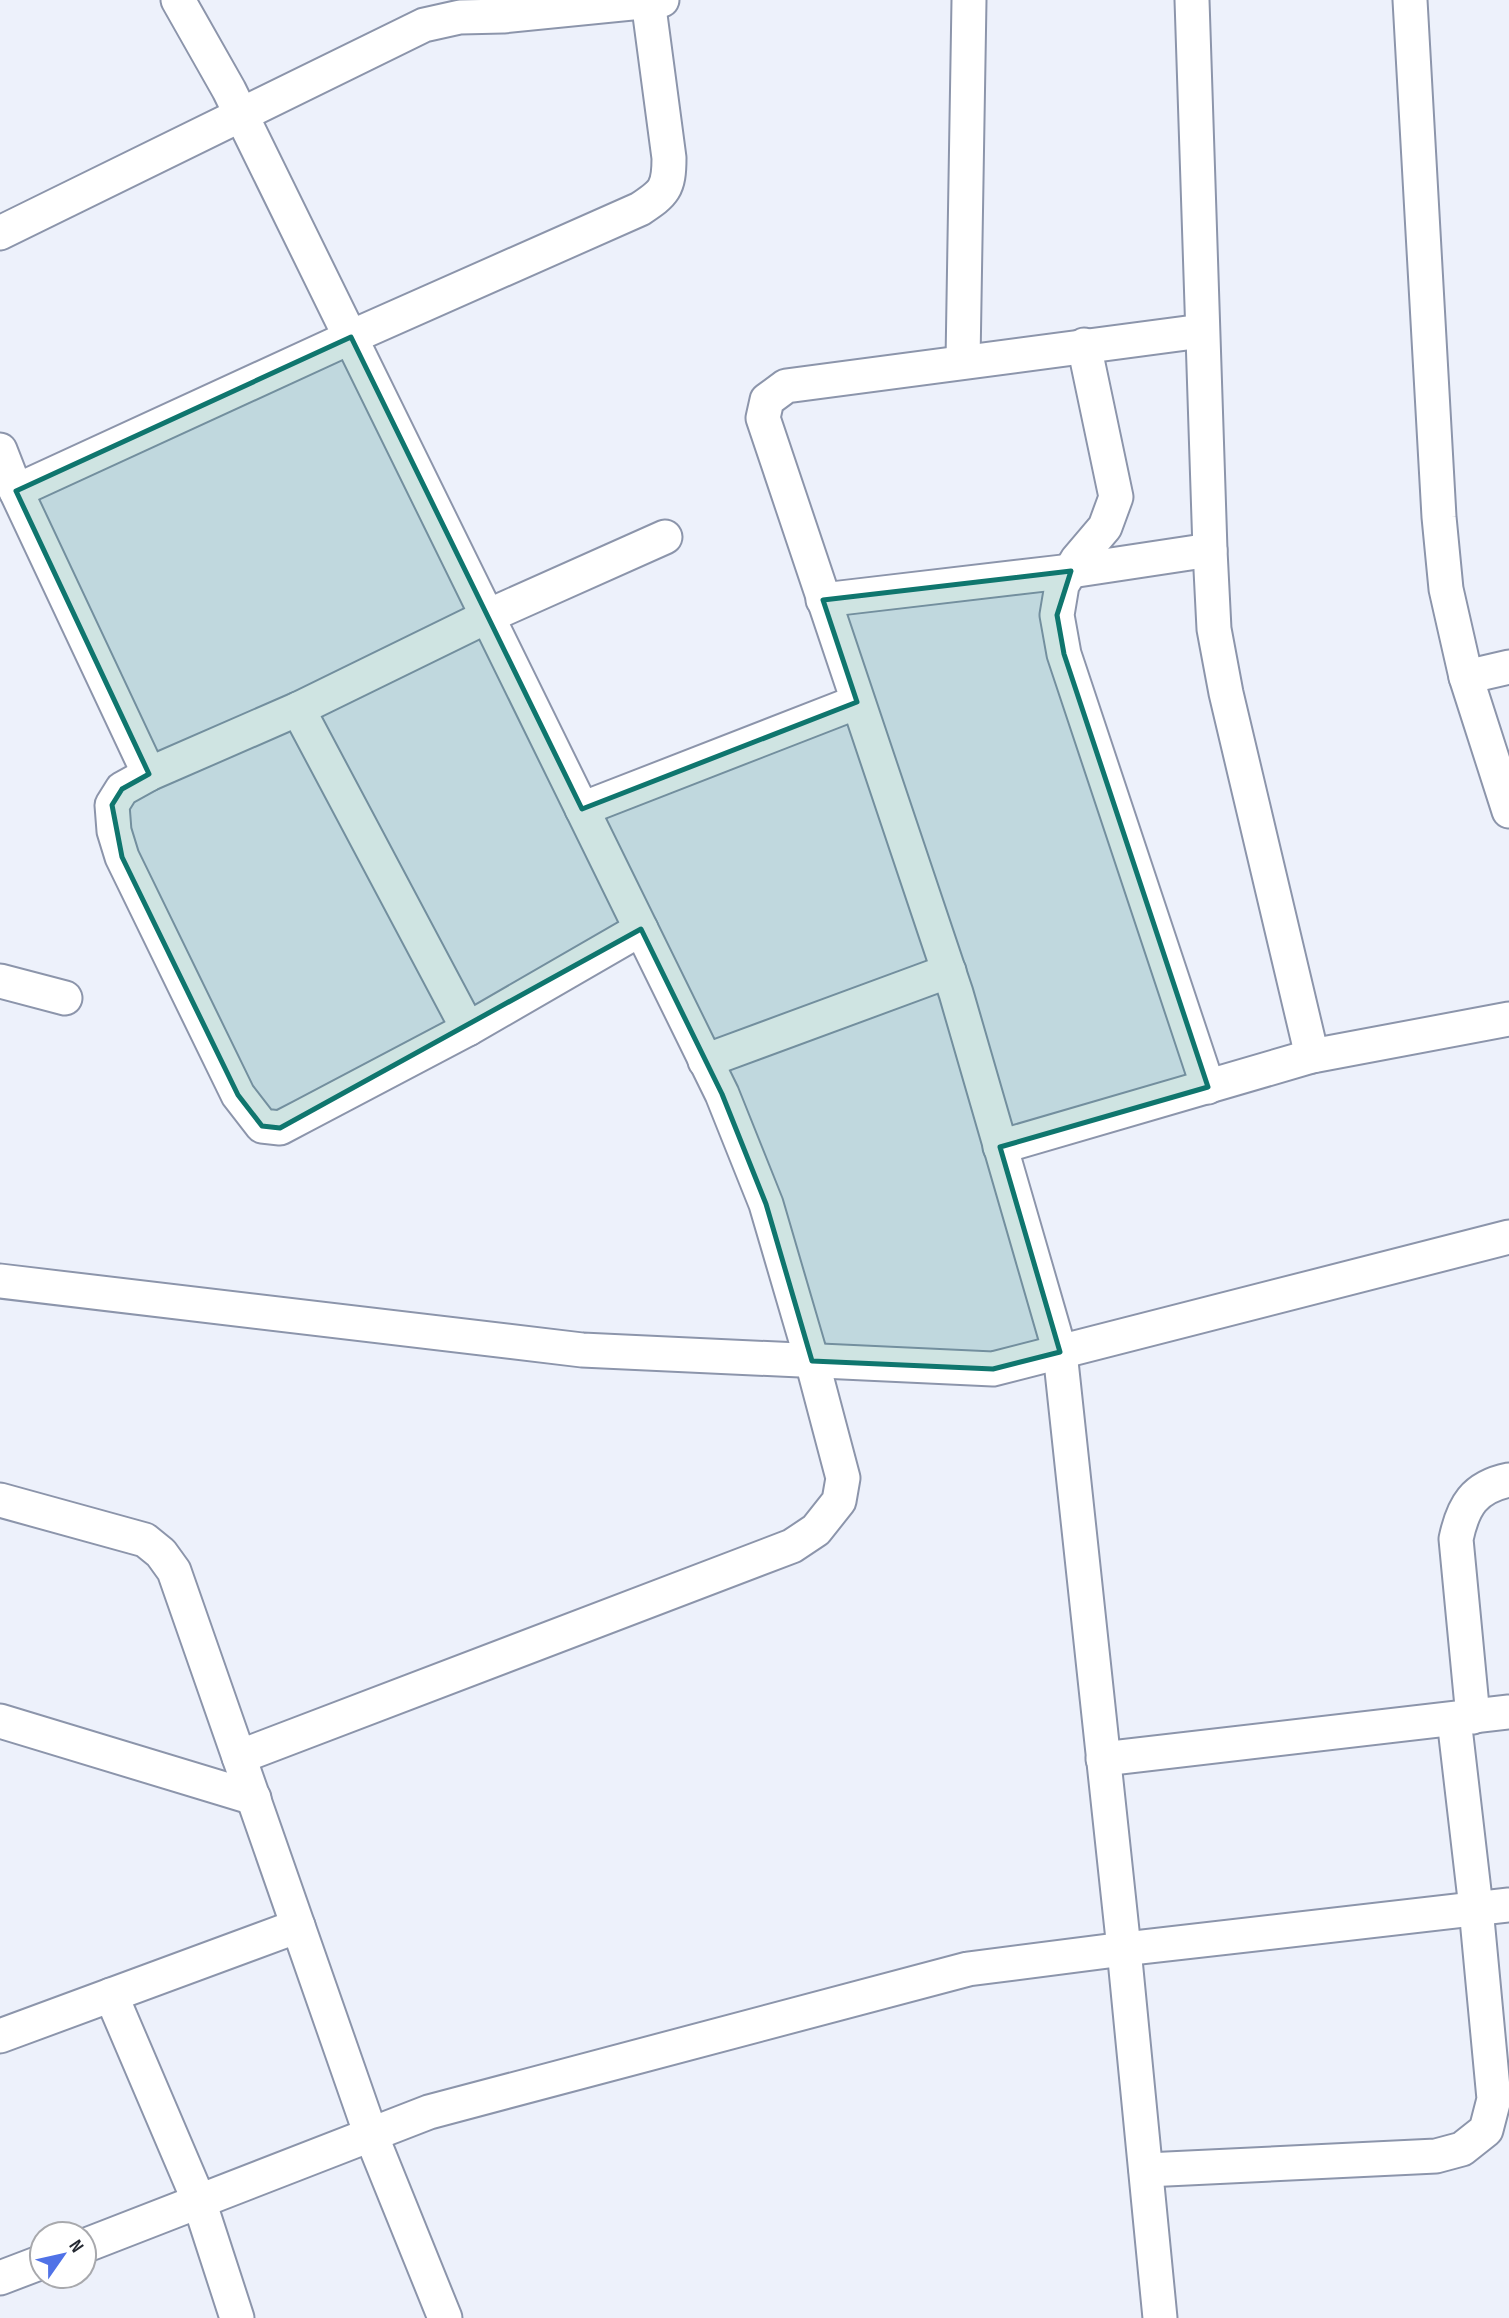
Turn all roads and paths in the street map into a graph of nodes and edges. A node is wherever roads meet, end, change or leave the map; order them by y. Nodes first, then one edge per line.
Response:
1 (178, 0) edge
2 (652, 0) edge
3 (969, 0) edge
4 (1192, 0) edge
5 (1410, 0) edge
6 (242, 115) junction
7 (0, 233) edge
8 (1202, 331) junction
9 (351, 337) junction
10 (1084, 345) junction
11 (964, 362) junction
12 (0, 450) edge
13 (16, 491) junction
14 (665, 537) dead end
15 (1210, 550) junction
16 (1071, 571) junction
17 (823, 600) junction
18 (488, 616) junction
19 (1509, 667) edge
20 (1466, 677) junction
21 (857, 702) junction
22 (298, 709) junction
23 (149, 774) junction
24 (582, 809) junction
25 (1509, 811) edge
26 (641, 929) junction
27 (949, 971) junction
28 (0, 981) edge
29 (65, 998) dead end
30 (1509, 1019) edge
31 (468, 1028) junction
32 (1312, 1056) junction
33 (705, 1060) junction
34 (1208, 1087) junction
35 (1000, 1147) junction
36 (1509, 1237) edge
37 (0, 1281) edge
38 (1060, 1352) junction
39 (812, 1361) junction
40 (1509, 1480) edge
41 (0, 1500) edge
42 (1509, 1712) edge
43 (1464, 1718) junction
44 (0, 1721) edge
45 (239, 1757) junction
46 (1103, 1759) junction
47 (254, 1798) junction
48 (1509, 1905) edge
49 (1476, 1909) junction
50 (298, 1926) junction
51 (1124, 1949) junction
52 (111, 1995) junction
53 (0, 2036) edge
54 (371, 2135) junction
55 (1146, 2171) junction
56 (199, 2201) junction
57 (98, 2241) edge
58 (28, 2267) edge
59 (0, 2278) edge
60 (237, 2318) edge
61 (445, 2318) edge
62 (1160, 2318) edge

1 - 6 street
2 - 6 street
2 - 9 street
3 - 11 street
4 - 8 street
5 - 20 street
6 - 7 street
6 - 9 street
8 - 10 street
8 - 15 street
9 - 13 street
9 - 18 street
10 - 11 street
10 - 16 street
11 - 17 street
12 - 13 street
13 - 23 street
14 - 18 street
15 - 16 street
15 - 32 street
16 - 17 street
16 - 34 street
17 - 21 street
18 - 22 street
18 - 24 street
19 - 20 street
20 - 25 street
21 - 24 street
21 - 27 street
22 - 23 street
22 - 31 street
23 - 31 street
24 - 26 street
26 - 31 street
26 - 33 street
27 - 33 street
27 - 35 street
28 - 29 street
30 - 32 street
32 - 34 street
33 - 39 street
34 - 35 street
35 - 38 street
36 - 38 street
37 - 39 street
38 - 39 street
38 - 46 street
39 - 45 street
40 - 43 street
41 - 45 street
42 - 43 street
43 - 46 street
43 - 49 street
44 - 47 street
45 - 47 street
46 - 51 street
47 - 50 street
48 - 49 street
49 - 51 street
49 - 55 street
50 - 52 street
50 - 54 street
51 - 54 street
51 - 55 street
52 - 53 street
52 - 56 street
54 - 56 street
54 - 61 street
55 - 62 street
56 - 57 street
56 - 60 street
58 - 59 street

